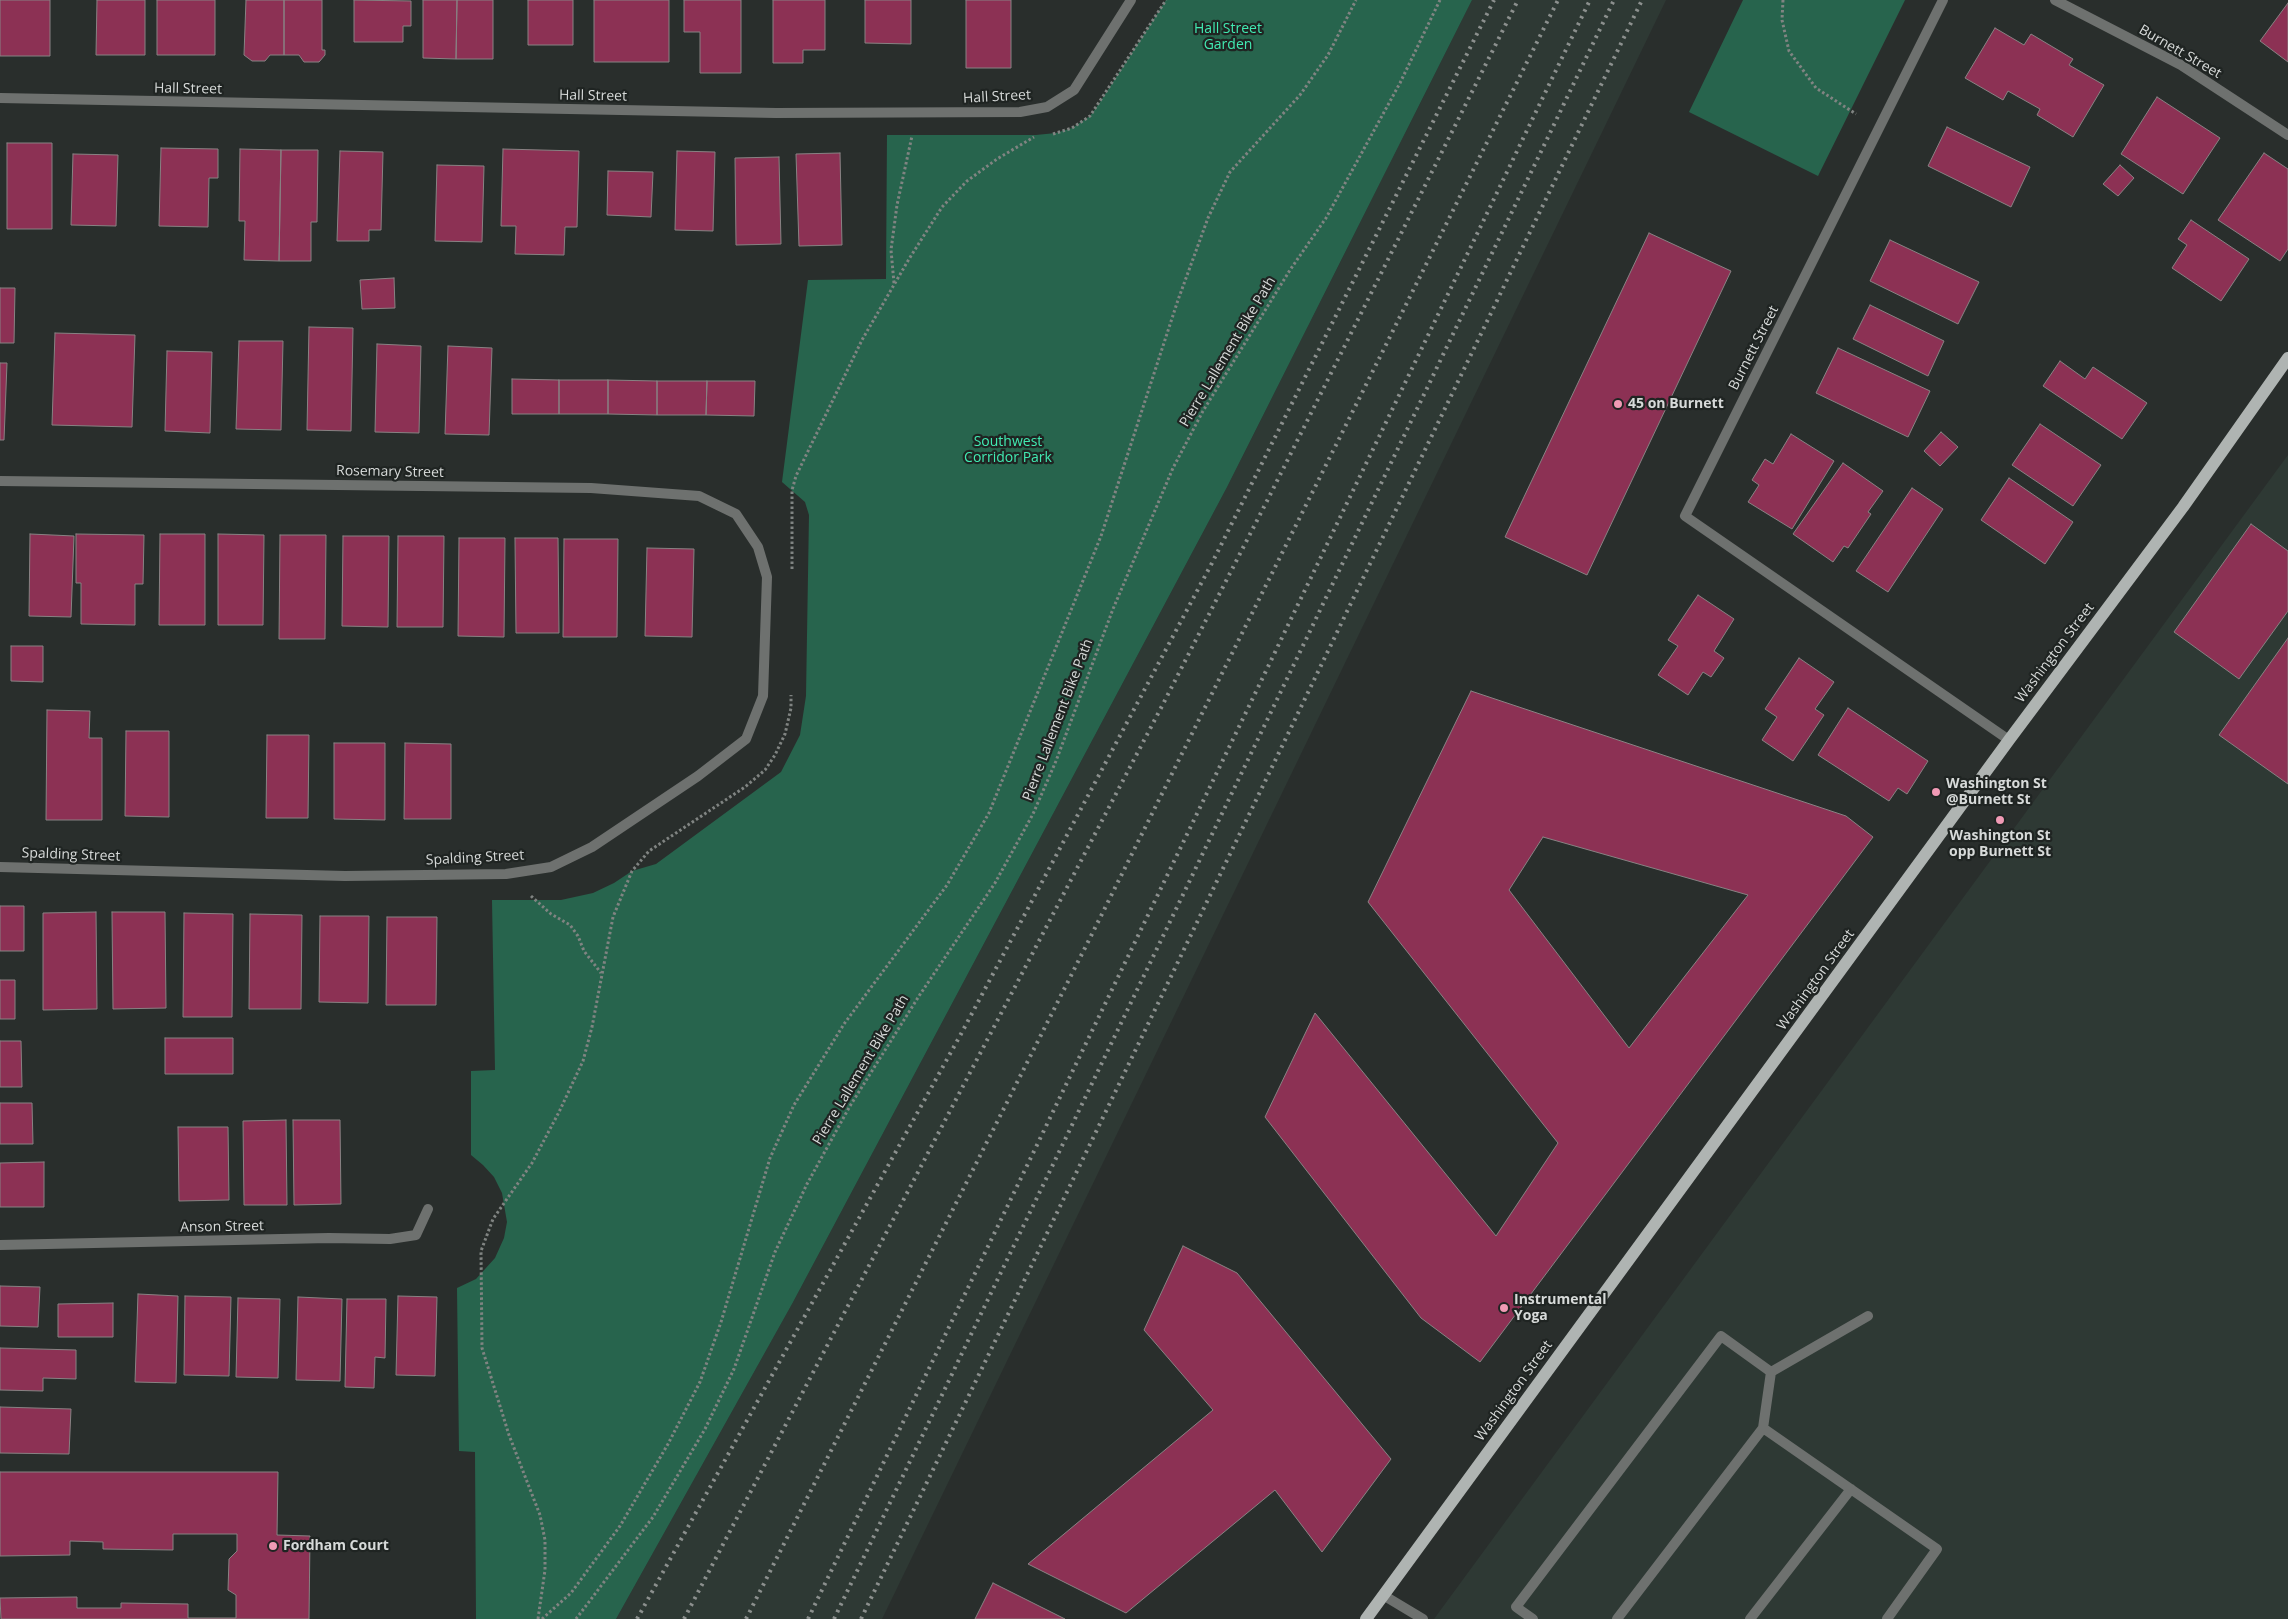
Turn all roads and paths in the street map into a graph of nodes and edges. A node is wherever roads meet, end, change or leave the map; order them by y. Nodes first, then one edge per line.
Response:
1 (1131, 0) edge
2 (1356, 0) edge
3 (1440, 0) edge
4 (1783, 0) edge
5 (1942, 0) edge
6 (2055, 0) edge
7 (0, 98) edge
8 (1856, 114) dead end
9 (912, 135) dead end
10 (2288, 135) edge
11 (894, 284) dead end
12 (2288, 358) edge
13 (0, 481) edge
14 (758, 547) joint
15 (2009, 740) junction
16 (0, 867) edge
17 (506, 874) junction
18 (602, 973) dead end
19 (428, 1209) dead end
20 (0, 1245) edge
21 (1868, 1316) dead end
22 (1771, 1372) junction
23 (1763, 1428) junction
24 (1851, 1489) junction
25 (1384, 1596) junction
26 (542, 1619) edge
27 (576, 1619) edge
28 (1366, 1619) edge
29 (1423, 1619) edge
30 (1533, 1619) edge
31 (1617, 1619) edge
32 (1750, 1619) edge
33 (1887, 1619) edge

1 - 7 street, Hall Street
2 - 26 path
3 - 27 path, Pierre Lallement Bike Path
4 - 8 path
5 - 15 street, Burnett Street
6 - 10 street, Burnett Street
9 - 11 path
12 - 15 main road, Washington Street
13 - 14 street, Rosemary Street
14 - 17 street, Spalding Street
15 - 25 main road, Washington Street
16 - 17 street, Spalding Street
17 - 18 path
19 - 20 street, Anson Street
21 - 22 street
22 - 23 street
22 - 30 street
23 - 24 street
23 - 31 street
24 - 32 street
24 - 33 street
25 - 28 main road, Washington Street
25 - 29 street

